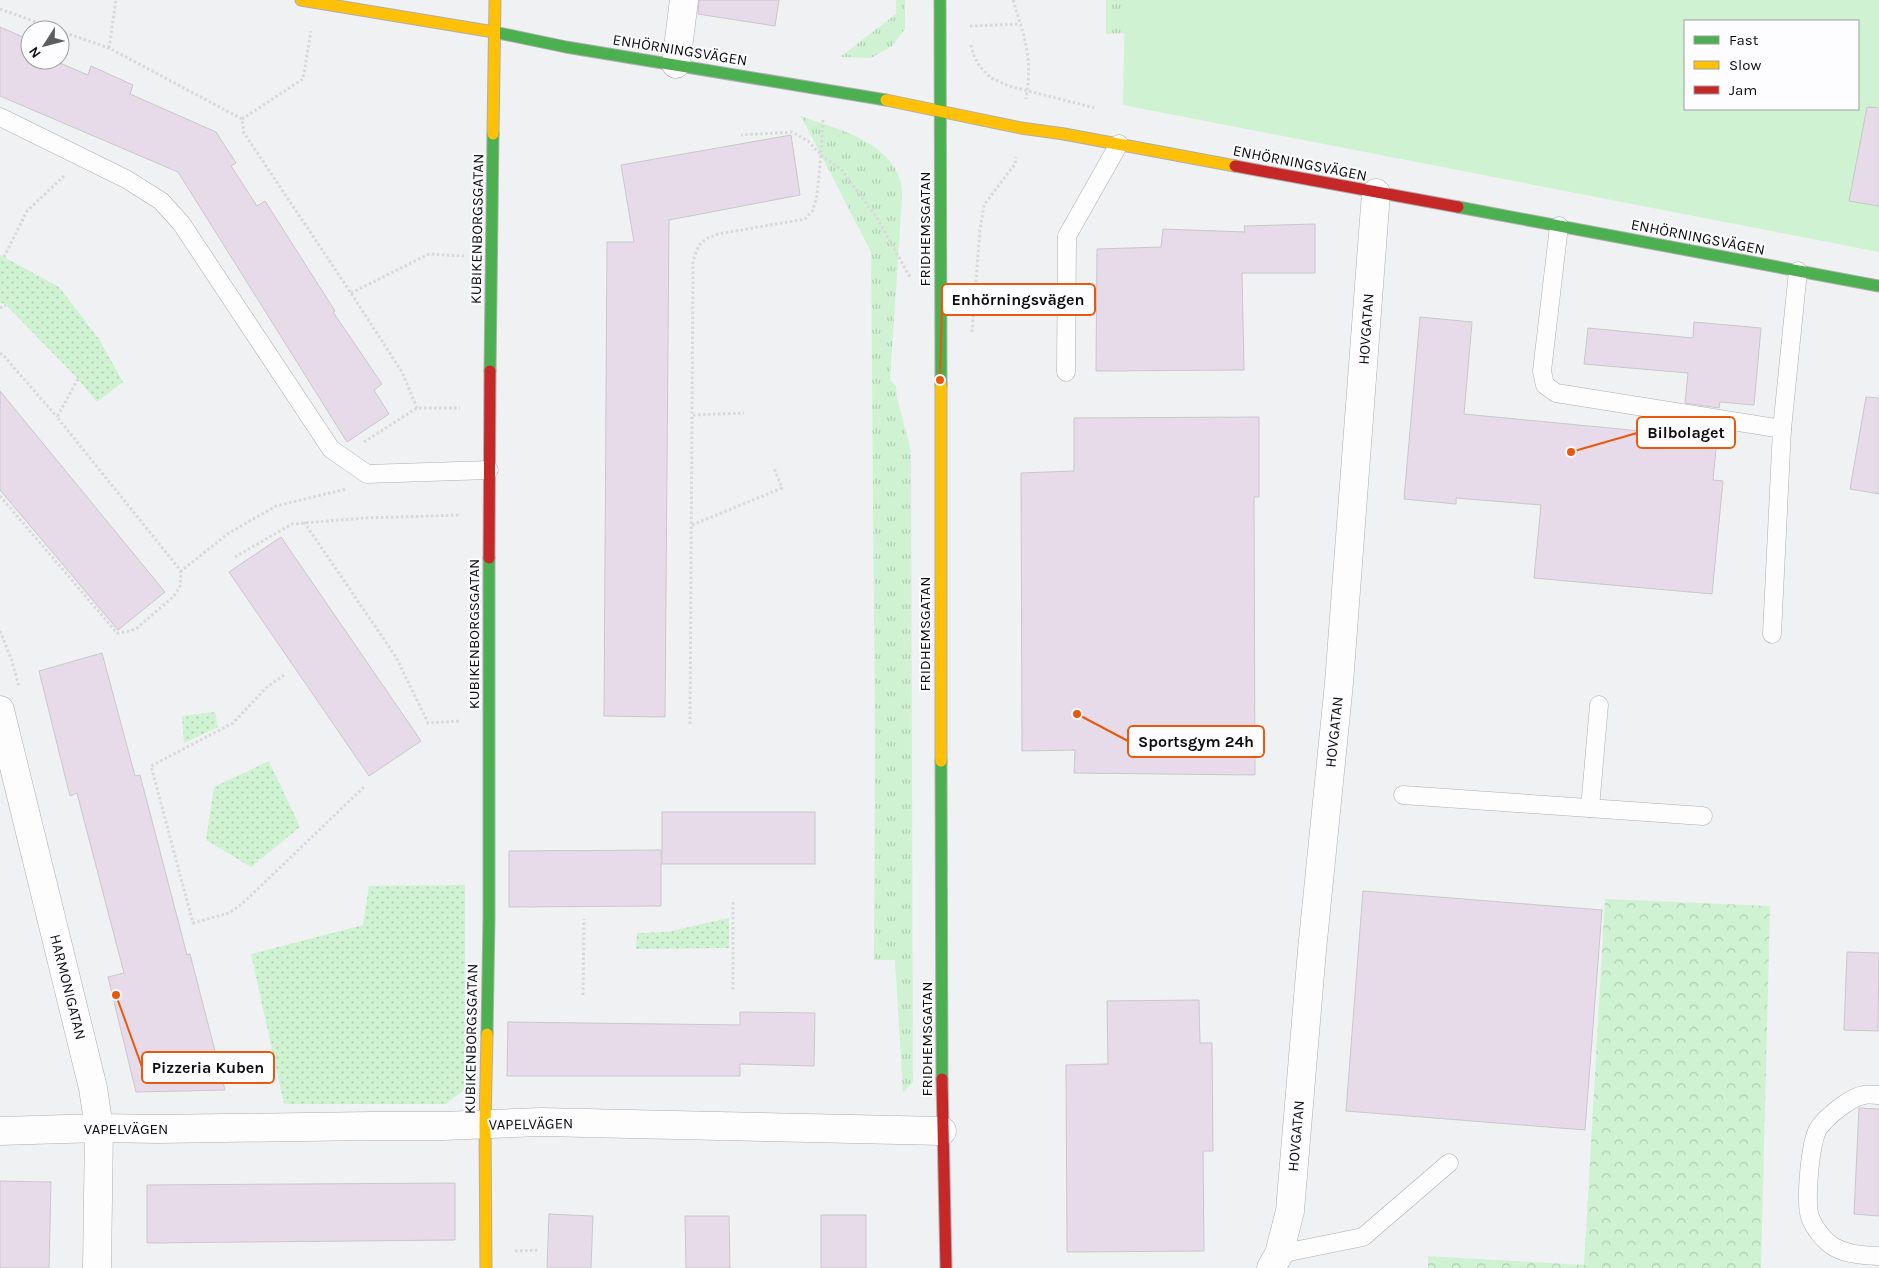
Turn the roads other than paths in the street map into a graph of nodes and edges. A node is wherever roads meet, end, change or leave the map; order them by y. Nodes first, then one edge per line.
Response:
1 (302, 0) edge
2 (495, 0) edge
3 (684, 0) edge
4 (940, 0) edge
5 (495, 32) junction
6 (676, 64) junction
7 (940, 111) junction
8 (0, 117) edge
9 (1119, 144) junction
10 (1376, 193) junction
11 (1559, 226) junction
12 (1798, 271) junction
13 (1879, 286) edge
14 (1066, 372) dead end
15 (1782, 429) junction
16 (489, 470) junction
17 (1772, 634) dead end
18 (1600, 705) dead end
19 (0, 710) edge
20 (1403, 795) dead end
21 (1590, 808) junction
22 (1703, 816) dead end
23 (1879, 1095) edge
24 (485, 1124) junction
25 (99, 1128) junction
26 (942, 1130) junction
27 (0, 1131) edge
28 (1449, 1163) dead end
29 (1879, 1256) edge
30 (1275, 1261) edge
31 (97, 1268) edge
32 (486, 1268) edge
33 (946, 1268) edge

1 - 5 street, ENHÖRNINGSVÄGEN
2 - 5 street, KUBIKENBORGSGATAN
3 - 6 street
4 - 7 street, FRIDHEMSGATAN
5 - 6 street, ENHÖRNINGSVÄGEN
5 - 16 street, KUBIKENBORGSGATAN
6 - 7 street, ENHÖRNINGSVÄGEN
7 - 9 street, ENHÖRNINGSVÄGEN
7 - 26 street, FRIDHEMSGATAN
8 - 16 lane
9 - 10 street, ENHÖRNINGSVÄGEN
9 - 14 lane
10 - 11 street, ENHÖRNINGSVÄGEN
10 - 30 street, HOVGATAN
11 - 12 street, ENHÖRNINGSVÄGEN
11 - 15 lane
12 - 13 street, ENHÖRNINGSVÄGEN
12 - 15 lane
15 - 17 lane
16 - 24 street, KUBIKENBORGSGATAN
18 - 21 lane
19 - 25 street, HARMONIGATAN
20 - 21 lane
21 - 22 lane
23 - 29 lane
24 - 25 street, VAPELVÄGEN
24 - 26 street, VAPELVÄGEN
24 - 32 street, KUBIKENBORGSGATAN
25 - 27 street, VAPELVÄGEN
25 - 31 street, HARMONIGATAN
26 - 33 street, FRIDHEMSGATAN
28 - 30 lane

